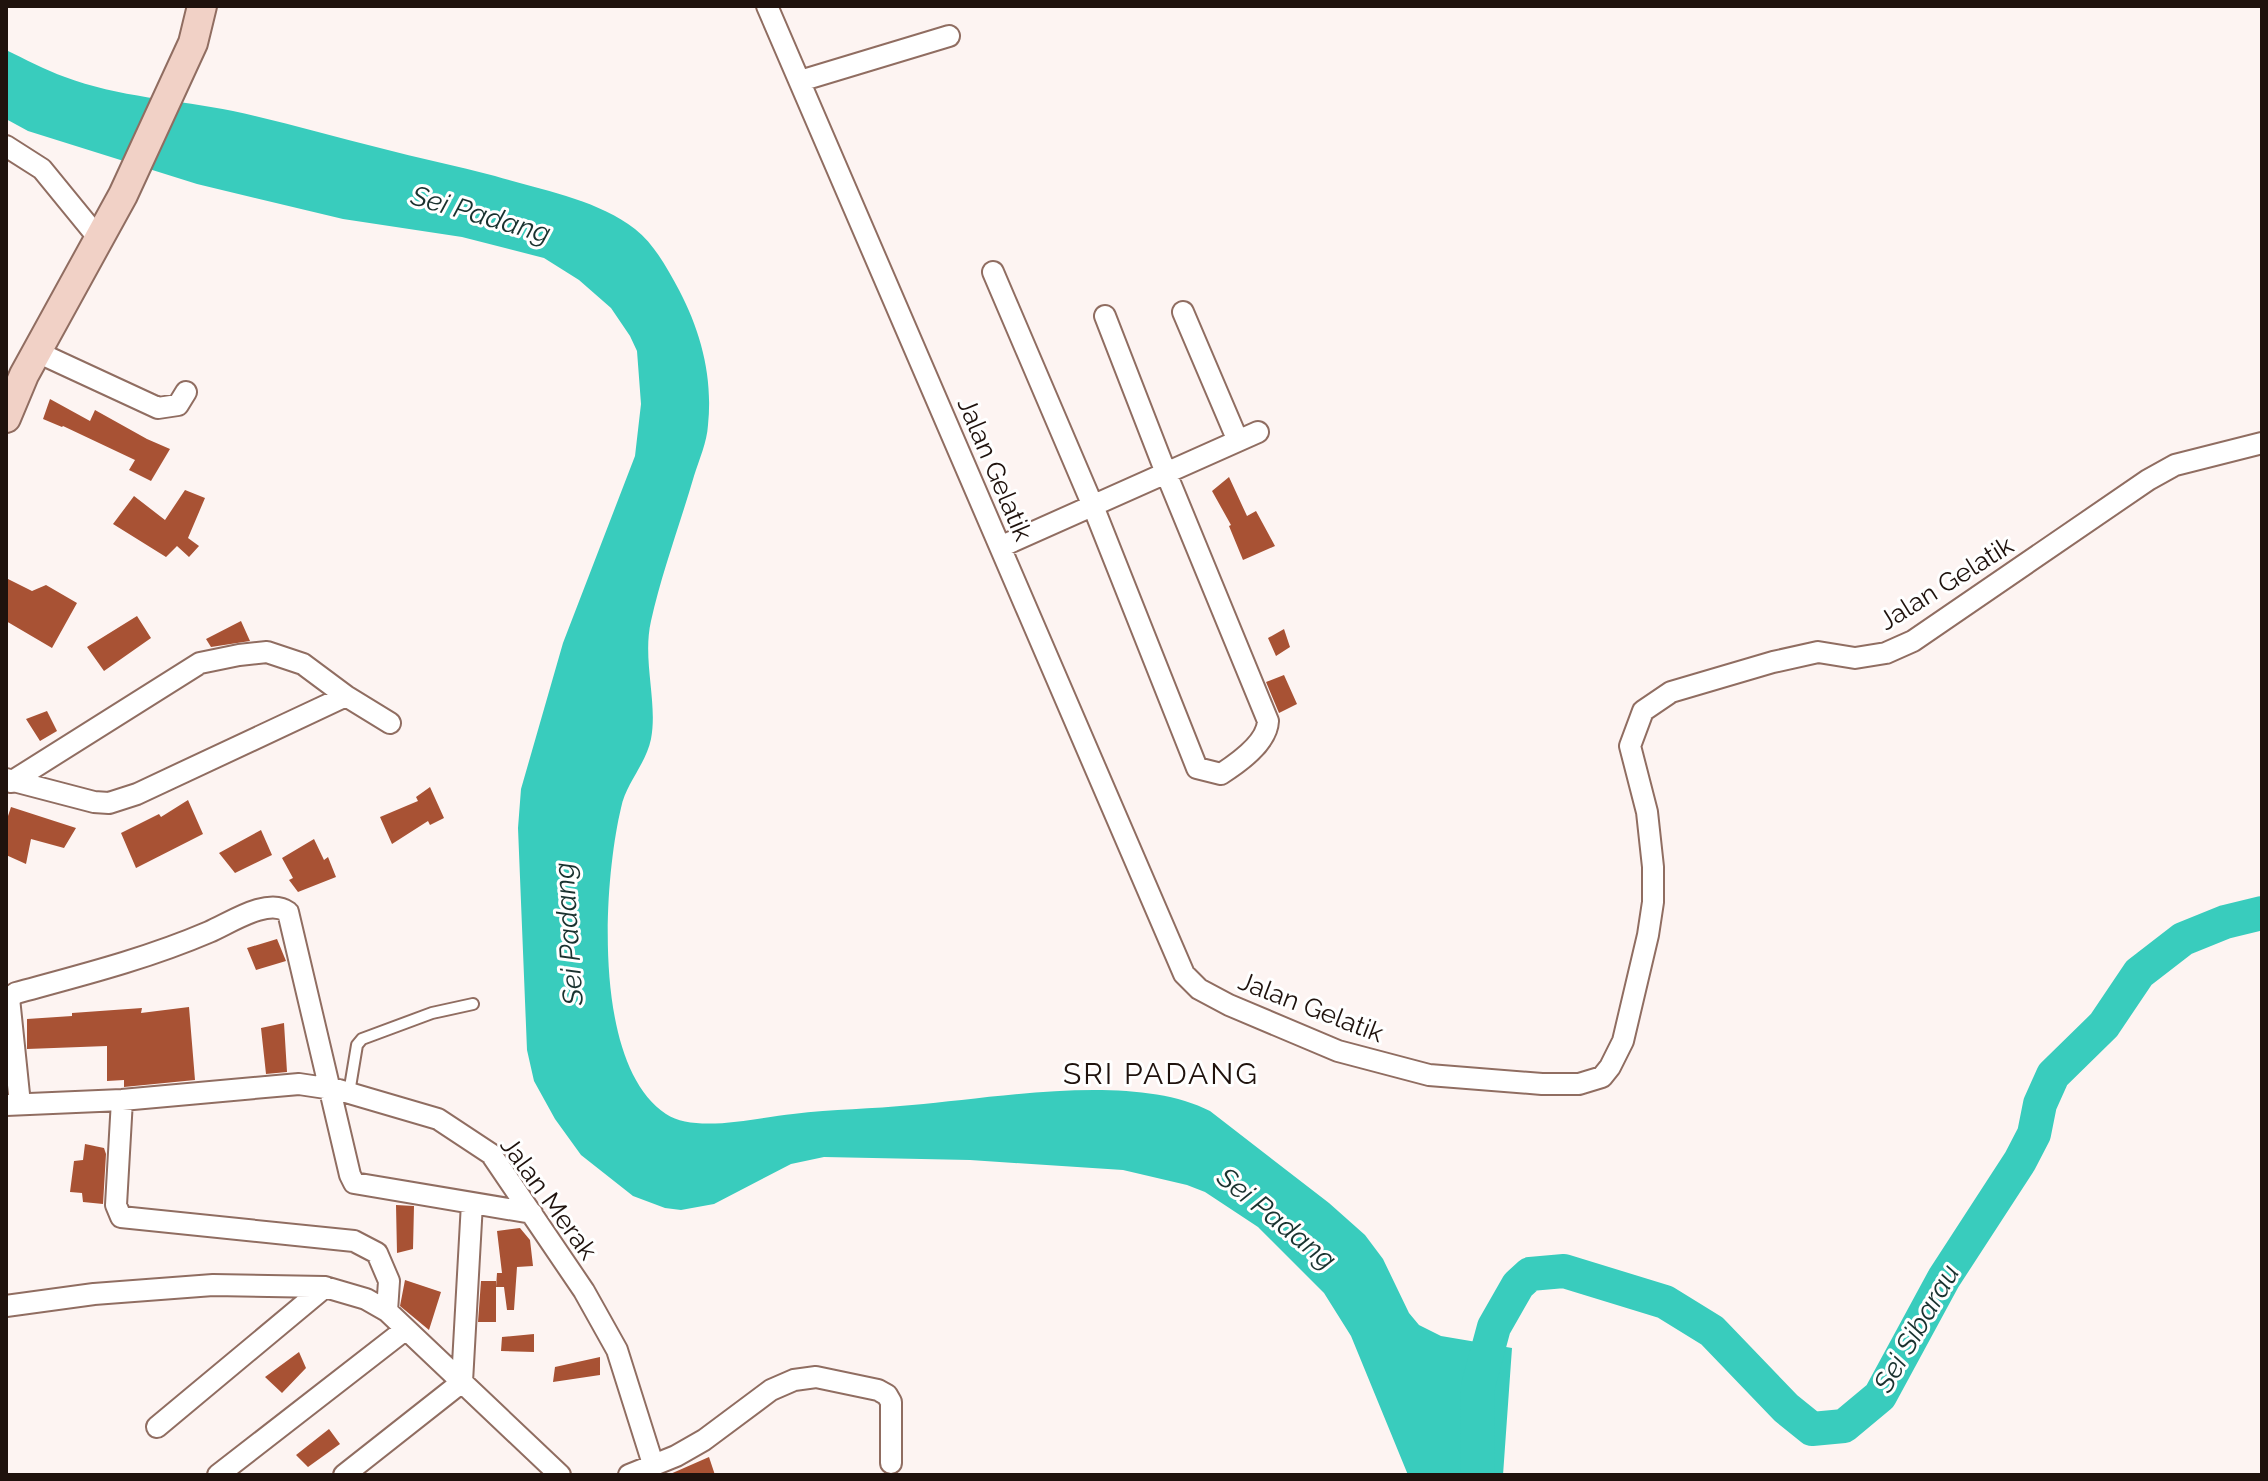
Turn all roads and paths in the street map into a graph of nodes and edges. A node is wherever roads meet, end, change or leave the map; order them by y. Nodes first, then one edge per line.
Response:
1 (202, 6) edge
2 (767, 6) edge
3 (949, 36) dead end
4 (800, 81) junction
5 (6, 146) edge
6 (100, 240) junction
7 (993, 272) dead end
8 (1183, 312) dead end
9 (1105, 316) dead end
10 (37, 352) junction
11 (186, 392) dead end
12 (6, 418) edge
13 (1258, 432) dead end
14 (1238, 441) junction
15 (2262, 443) edge
16 (1166, 473) junction
17 (1093, 506) junction
18 (1000, 547) junction
19 (346, 696) junction
20 (390, 723) dead end
21 (9, 780) edge
22 (473, 1004) dead end
23 (327, 1088) junction
24 (349, 1093) junction
25 (122, 1100) junction
26 (13, 1104) edge
27 (472, 1203) junction
28 (532, 1213) junction
29 (325, 1287) junction
30 (6, 1306) edge
31 (387, 1311) junction
32 (406, 1329) junction
33 (462, 1382) junction
34 (157, 1427) dead end
35 (891, 1463) dead end
36 (653, 1464) junction
37 (218, 1475) edge
38 (344, 1475) edge
39 (560, 1475) edge
40 (629, 1475) edge

1 - 6 main road
2 - 4 street, Jalan Gelatik
3 - 4 street
4 - 18 street, Jalan Gelatik
5 - 6 street
6 - 10 main road
7 - 17 street
8 - 14 street
9 - 16 street
10 - 11 street
10 - 12 main road
13 - 14 street
14 - 16 street
15 - 18 street, Jalan Gelatik
16 - 17 street
16 - 17 street
17 - 18 street
19 - 20 street
19 - 21 street
19 - 21 street
22 - 24 lane
23 - 24 street, Jalan Merak
23 - 25 street, Jalan Merak
23 - 26 street
23 - 27 street
24 - 28 street, Jalan Merak
25 - 26 street, Jalan Merak
25 - 31 street
27 - 28 street
27 - 33 street
28 - 36 street, Jalan Merak
29 - 30 street
29 - 31 street
29 - 34 street
31 - 32 street
32 - 33 street
32 - 37 street
33 - 38 street
33 - 39 street
35 - 36 street
36 - 40 street

